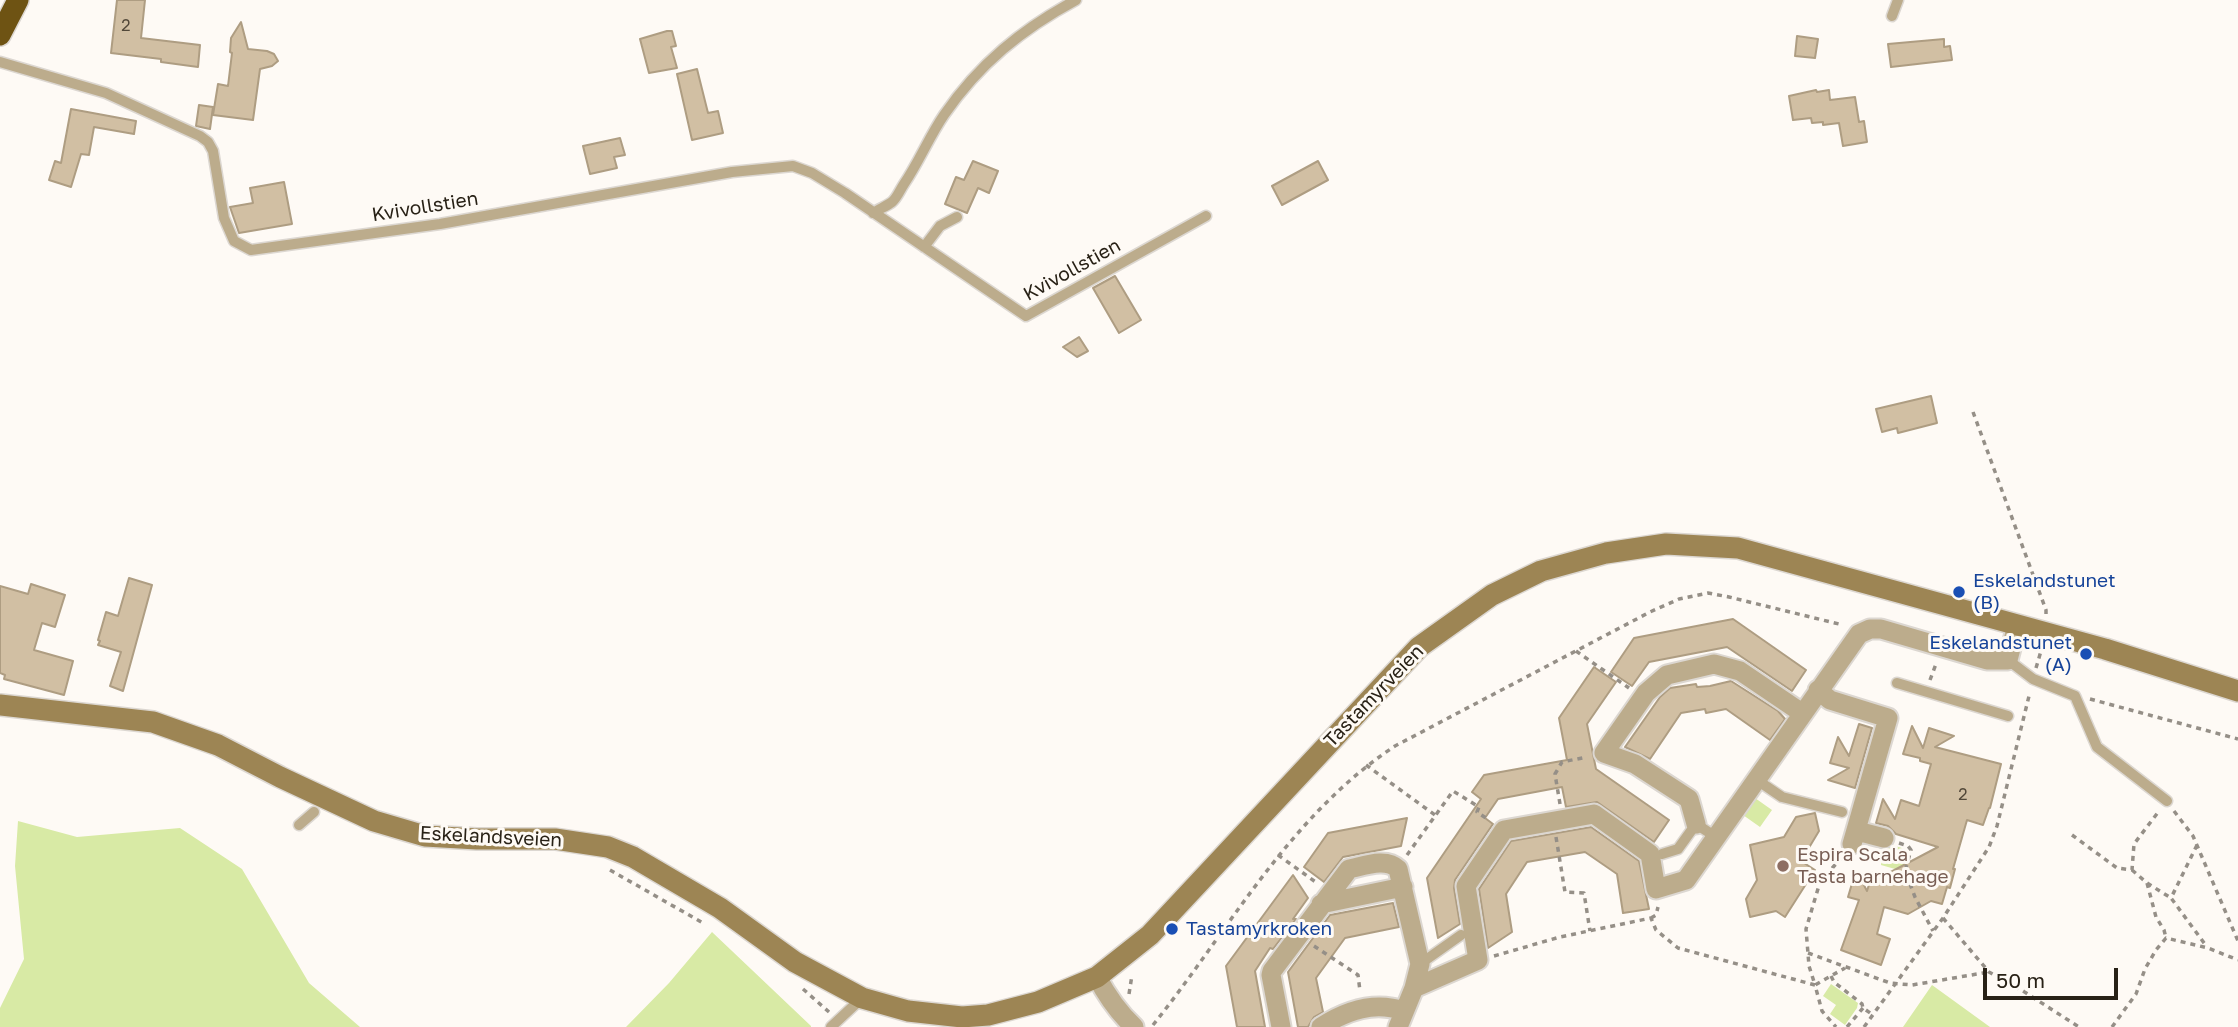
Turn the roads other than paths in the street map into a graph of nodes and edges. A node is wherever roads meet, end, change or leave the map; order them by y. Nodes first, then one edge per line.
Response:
1 (7, 0) edge
2 (18, 0) edge
3 (1076, 0) edge
4 (1898, 0) edge
5 (0, 14) edge
6 (1892, 16) dead end
7 (0, 35) edge
8 (0, 62) edge
9 (873, 212) junction
10 (1206, 216) dead end
11 (957, 217) dead end
12 (923, 247) junction
13 (2017, 625) junction
14 (2008, 660) junction
15 (1897, 683) dead end
16 (1818, 691) junction
17 (2238, 691) edge
18 (0, 705) edge
19 (1802, 713) junction
20 (2008, 716) dead end
21 (1757, 780) junction
22 (2167, 801) road end
23 (314, 812) dead end
24 (1842, 812) dead end
25 (1696, 824) junction
26 (299, 825) dead end
27 (1716, 837) junction
28 (1884, 838) road end
29 (1662, 854) dead end
30 (1400, 878) junction
31 (1325, 899) junction
32 (1461, 934) dead end
33 (1420, 964) junction
34 (1097, 977) junction
35 (1414, 988) junction
36 (862, 998) junction
37 (1401, 1019) edge
38 (988, 1021) edge
39 (962, 1022) edge
40 (1145, 1025) edge
41 (831, 1027) edge
42 (1281, 1027) edge
43 (1321, 1027) edge

1 - 5 highway
2 - 7 highway
3 - 9 lane
4 - 6 lane
8 - 9 lane, Kvivollstien
9 - 12 lane, Kvivollstien
10 - 12 lane, Kvivollstien
11 - 12 lane
13 - 14 street
13 - 17 main road, Tastamyrveien
13 - 34 main road, Tastamyrveien
14 - 16 street
14 - 22 lane
15 - 20 lane
16 - 19 street
16 - 28 street
18 - 36 main road, Eskelandsveien
19 - 21 street
19 - 25 street
21 - 24 lane
21 - 27 street
23 - 26 lane
25 - 27 lane
25 - 29 lane
27 - 35 street
30 - 31 street
30 - 31 street
30 - 33 street
31 - 42 street
32 - 33 lane
33 - 35 street
34 - 38 main road, Tastamyrveien
34 - 40 street
35 - 37 street
36 - 39 main road, Eskelandsveien
36 - 41 lane
37 - 43 street
38 - 39 main road, Eskelandsveien

